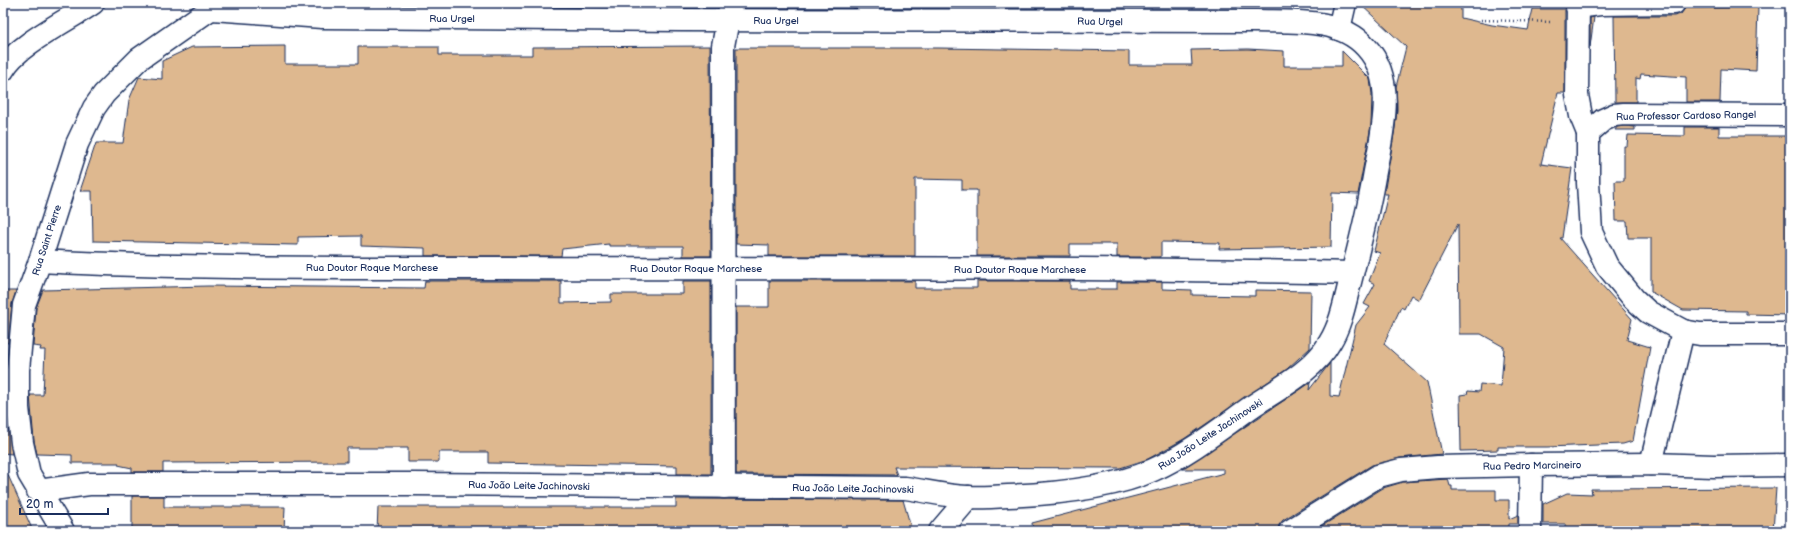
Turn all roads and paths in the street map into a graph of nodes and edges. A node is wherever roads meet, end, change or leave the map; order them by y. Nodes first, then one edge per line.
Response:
1 (1345, 3) edge
2 (1674, 3) edge
3 (1577, 5) edge
4 (216, 6) edge
5 (79, 7) edge
6 (730, 11) edge
7 (993, 12) edge
8 (1256, 12) edge
9 (1481, 20) dead end
10 (1339, 29) junction
11 (3, 70) edge
12 (1790, 115) edge
13 (1588, 133) junction
14 (40, 261) junction
15 (724, 268) junction
16 (1352, 273) junction
17 (1682, 331) junction
18 (1790, 334) edge
19 (1651, 464) junction
20 (1531, 465) junction
21 (1790, 465) edge
22 (724, 487) junction
23 (38, 491) junction
24 (969, 497) junction
25 (62, 531) edge
26 (940, 531) edge
27 (1290, 531) edge
28 (1530, 531) edge

1 - 10 street
2 - 3 street
3 - 9 path
3 - 13 street
4 - 6 street, Rua Urgel
4 - 14 street, Rua Saint Pierre
5 - 11 street
6 - 7 street, Rua Urgel
6 - 15 street
7 - 8 street, Rua Urgel
8 - 10 street, Rua Urgel
10 - 16 street, Rua João Leite Jachinovski
12 - 13 street, Rua Professor Cardoso Rangel
13 - 17 street
14 - 15 street, Rua Doutor Roque Marchese
14 - 23 street, Rua Saint Pierre
15 - 16 street, Rua Doutor Roque Marchese
15 - 22 street
16 - 24 street, Rua João Leite Jachinovski
17 - 18 street
17 - 19 street
19 - 20 street, Rua Pedro Marcineiro
19 - 21 street, Rua Pedro Marcineiro
20 - 27 street, Rua Pedro Marcineiro
20 - 28 street
22 - 23 street, Rua João Leite Jachinovski
22 - 24 street, Rua João Leite Jachinovski
23 - 25 street, Rua Saint Pierre
24 - 26 street

